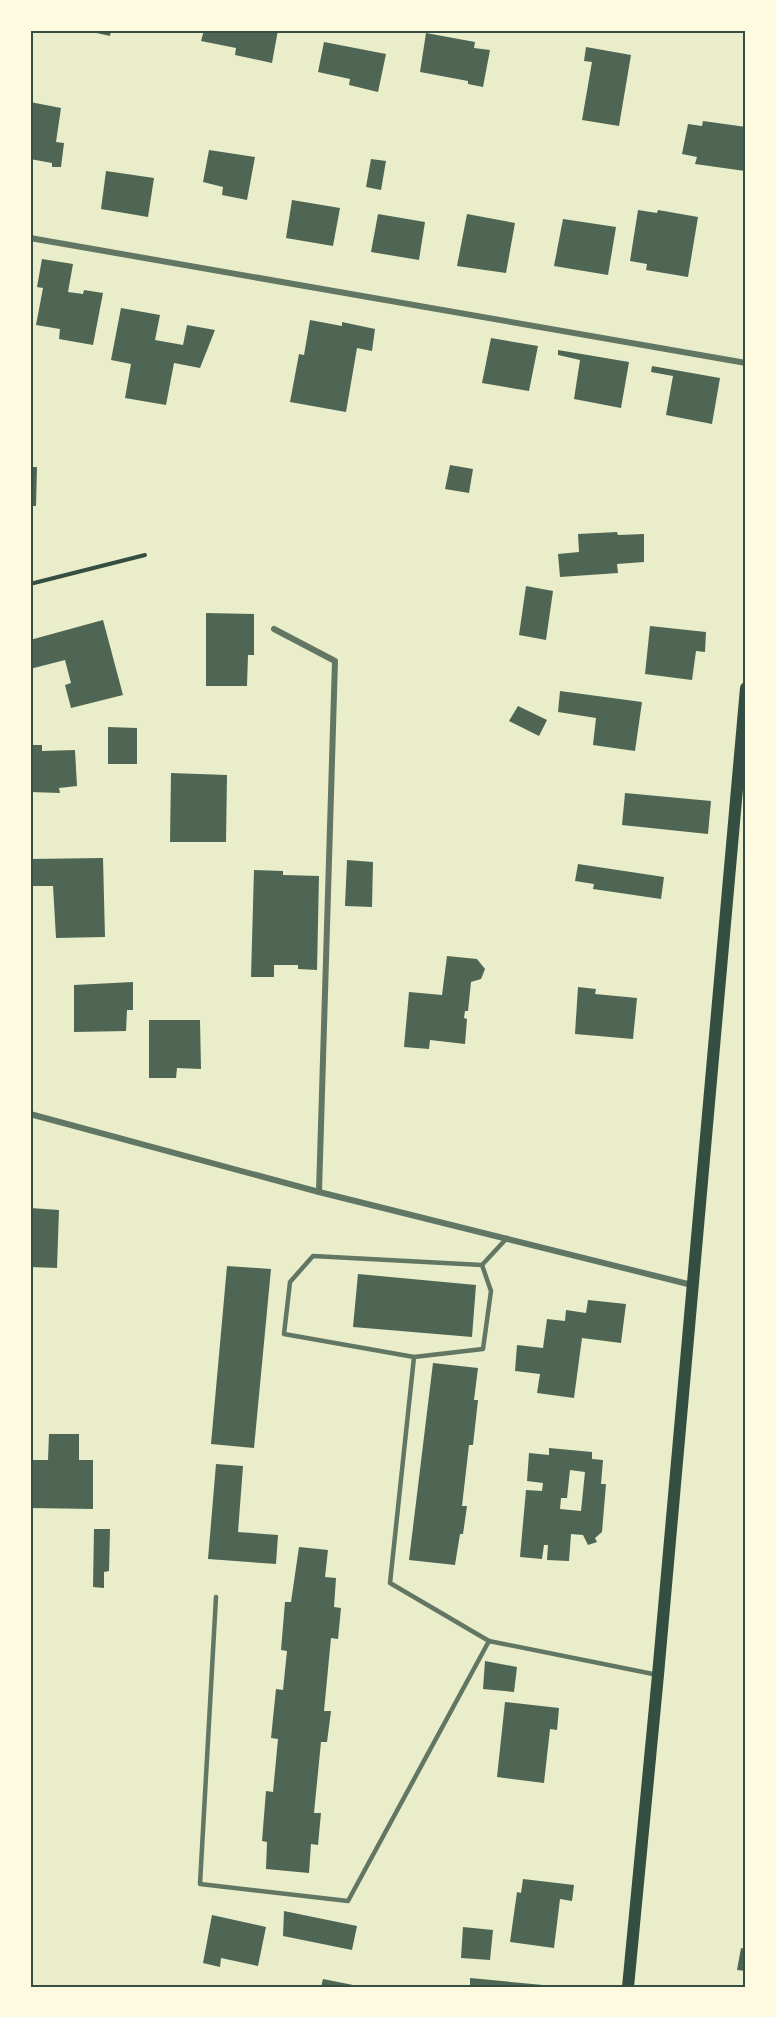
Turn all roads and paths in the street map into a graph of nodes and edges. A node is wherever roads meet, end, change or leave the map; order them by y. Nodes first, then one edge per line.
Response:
1 (30, 238) edge
2 (746, 363) edge
3 (145, 555) dead end
4 (30, 584) edge
5 (274, 629) dead end
6 (746, 688) edge
7 (30, 1114) edge
8 (319, 1192) junction
9 (507, 1238) junction
10 (482, 1265) junction
11 (692, 1285) junction
12 (414, 1357) junction
13 (216, 1597) dead end
14 (489, 1641) junction
15 (658, 1675) junction
16 (628, 1987) edge

1 - 2 street
3 - 4 path
5 - 8 street
6 - 11 main road
7 - 8 street
8 - 9 street
9 - 10 lane
9 - 11 street
10 - 12 lane
10 - 12 lane
11 - 15 main road
12 - 14 lane
13 - 14 lane
14 - 15 lane
15 - 16 main road

